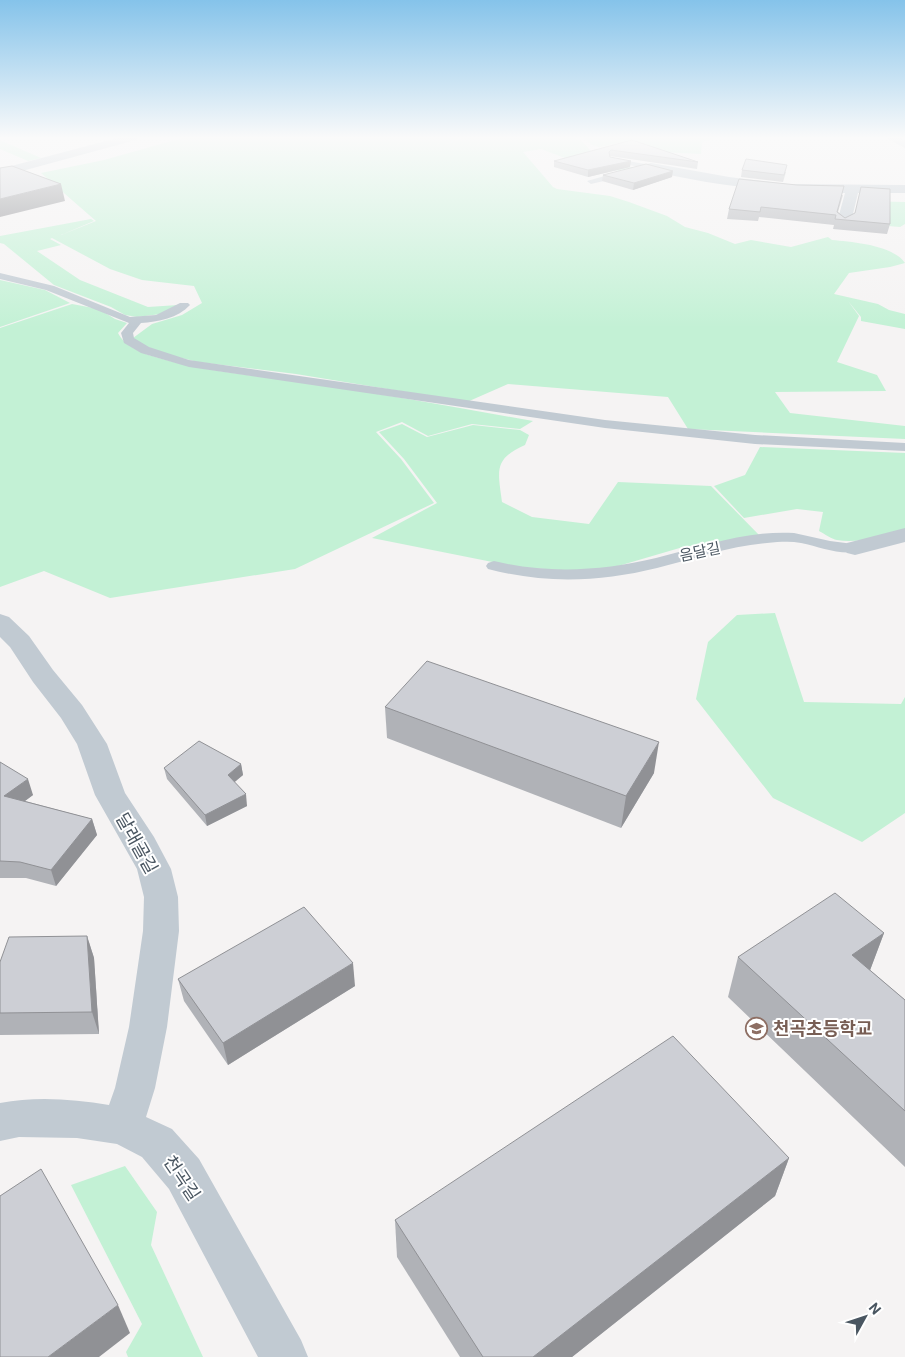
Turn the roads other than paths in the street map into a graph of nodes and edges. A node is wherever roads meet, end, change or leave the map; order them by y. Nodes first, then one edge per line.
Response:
1 (849, 201) edge
2 (844, 222) edge
3 (0, 276) edge
4 (184, 305) dead end
5 (137, 320) junction
6 (905, 447) edge
7 (905, 535) edge
8 (855, 548) joint
9 (494, 566) dead end
10 (0, 622) edge
11 (0, 1122) edge
12 (122, 1126) junction
13 (284, 1357) edge

1 - 2 street
3 - 5 lane
4 - 5 lane
5 - 6 lane
7 - 8 street, 음달길
8 - 9 lane, 음달길
10 - 12 street, 달래골길
11 - 12 street, 천곡길
12 - 13 street, 천곡길

